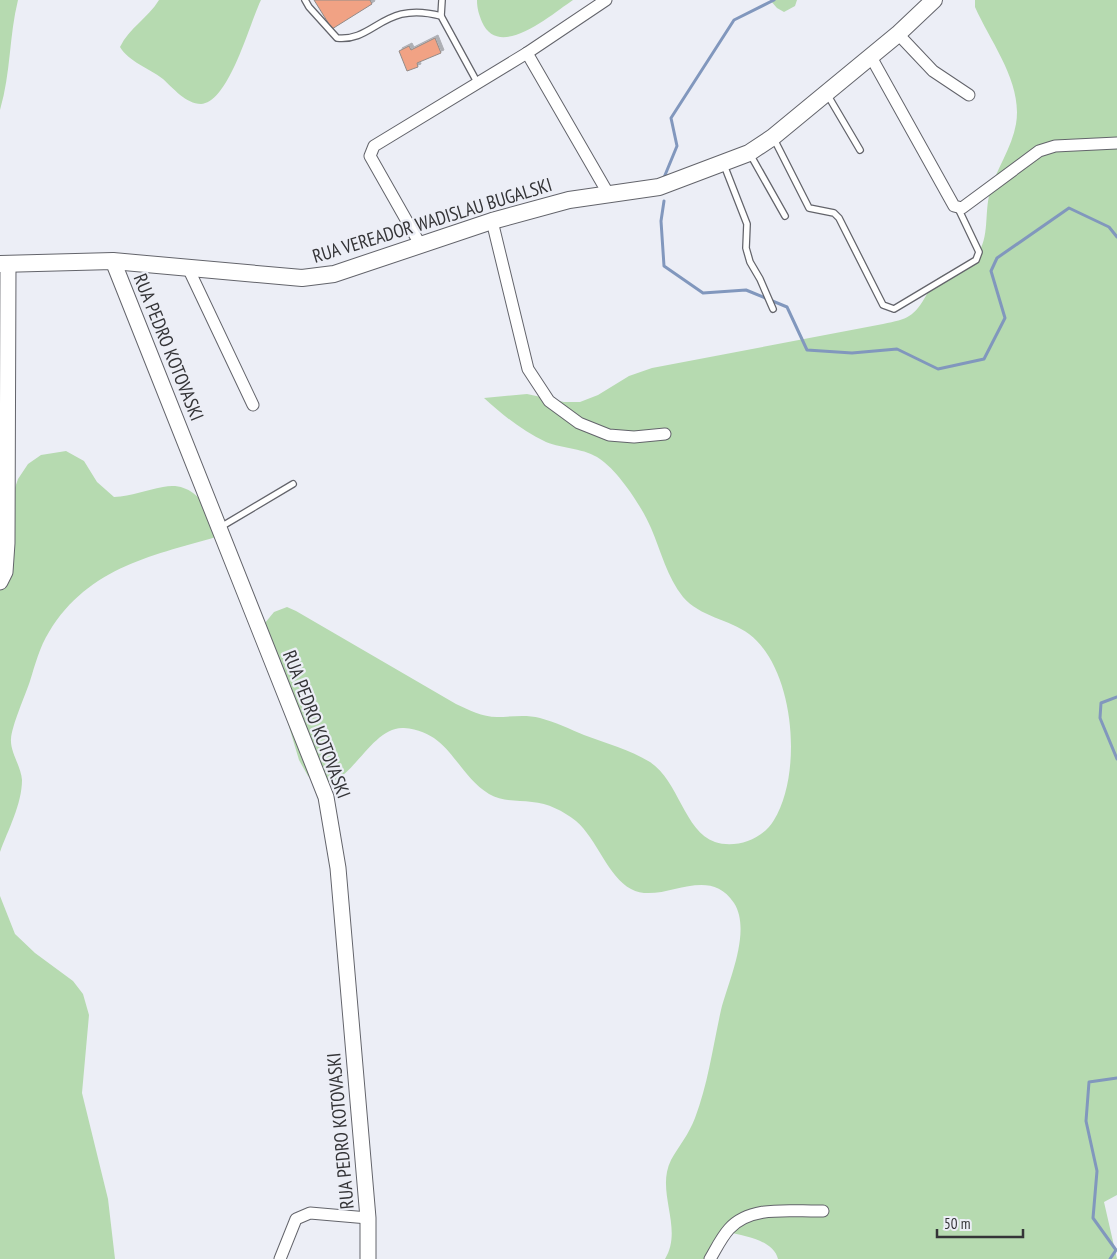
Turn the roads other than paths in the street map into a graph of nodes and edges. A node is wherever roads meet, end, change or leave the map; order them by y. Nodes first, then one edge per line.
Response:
1 (305, 0) edge
2 (442, 0) edge
3 (606, 0) edge
4 (934, 0) edge
5 (441, 16) junction
6 (898, 34) junction
7 (527, 53) junction
8 (871, 56) junction
9 (477, 82) junction
10 (827, 94) junction
11 (969, 95) dead end
12 (773, 137) junction
13 (1117, 143) edge
14 (860, 150) dead end
15 (749, 153) junction
16 (723, 163) junction
17 (609, 195) junction
18 (958, 208) junction
19 (785, 216) dead end
20 (492, 221) junction
21 (421, 246) junction
22 (113, 261) junction
23 (4, 264) edge
24 (189, 270) junction
25 (773, 309) dead end
26 (253, 405) dead end
27 (665, 434) dead end
28 (293, 484) dead end
29 (219, 528) junction
30 (0, 582) edge
31 (823, 1211) dead end
32 (368, 1218) junction
33 (280, 1259) edge
34 (368, 1259) edge
35 (710, 1259) edge

1 - 5 lane
2 - 5 lane
3 - 7 street
4 - 6 main road, RUA VEREADOR WADISLAU BUGALSKI
5 - 9 lane
6 - 8 main road, RUA VEREADOR WADISLAU BUGALSKI
6 - 11 street
7 - 9 street
7 - 17 street
8 - 10 main road, RUA VEREADOR WADISLAU BUGALSKI
8 - 18 street
9 - 21 street
10 - 12 main road, RUA VEREADOR WADISLAU BUGALSKI
10 - 14 lane
12 - 15 main road, RUA VEREADOR WADISLAU BUGALSKI
12 - 18 lane
13 - 18 street
15 - 16 main road, RUA VEREADOR WADISLAU BUGALSKI
15 - 19 lane
16 - 17 main road, RUA VEREADOR WADISLAU BUGALSKI
16 - 25 lane
17 - 20 main road, RUA VEREADOR WADISLAU BUGALSKI
20 - 21 main road, RUA VEREADOR WADISLAU BUGALSKI
20 - 27 street
21 - 24 main road, RUA VEREADOR WADISLAU BUGALSKI
22 - 23 main road, RUA VEREADOR WADISLAU BUGALSKI
22 - 24 main road, RUA VEREADOR WADISLAU BUGALSKI
22 - 29 street, RUA PEDRO KOTOVASKI
23 - 30 street
24 - 26 street
28 - 29 lane
29 - 32 street, RUA PEDRO KOTOVASKI
31 - 35 street
32 - 33 street
32 - 34 street, RUA PEDRO KOTOVASKI

